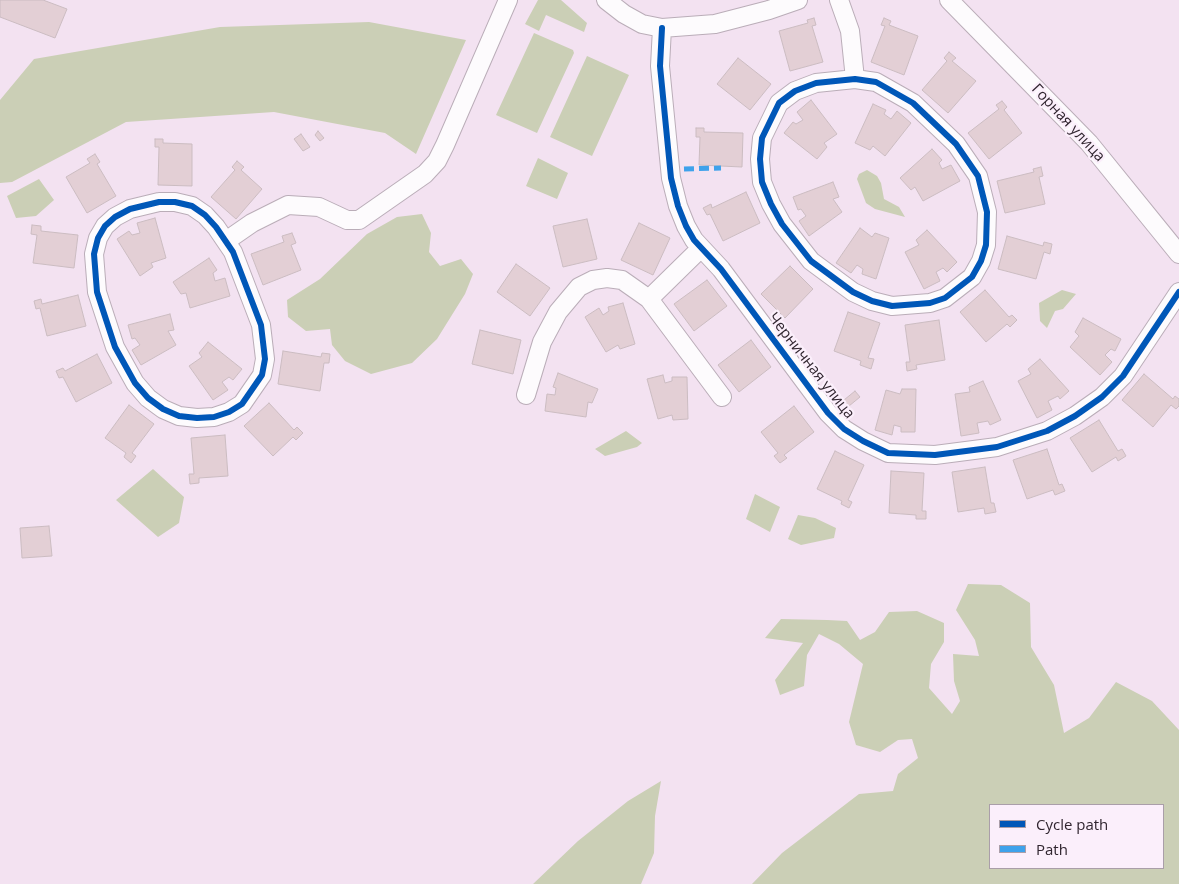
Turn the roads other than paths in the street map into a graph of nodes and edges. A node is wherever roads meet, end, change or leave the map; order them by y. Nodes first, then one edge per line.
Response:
1 (508, 0) edge
2 (606, 0) edge
3 (798, 0) edge
4 (839, 0) edge
5 (949, 0) edge
6 (662, 28) junction
7 (855, 79) junction
8 (226, 241) junction
9 (701, 248) junction
10 (1179, 254) edge
11 (1179, 292) edge
12 (649, 298) junction
13 (526, 395) dead end
14 (722, 398) dead end

1 - 8 street
2 - 6 street
3 - 6 street
4 - 7 street
5 - 10 street, Горная улица
6 - 9 street, Черничная улица
7 - 7 street
8 - 8 street
9 - 11 street, Черничная улица
9 - 12 street
12 - 13 street
12 - 14 street

